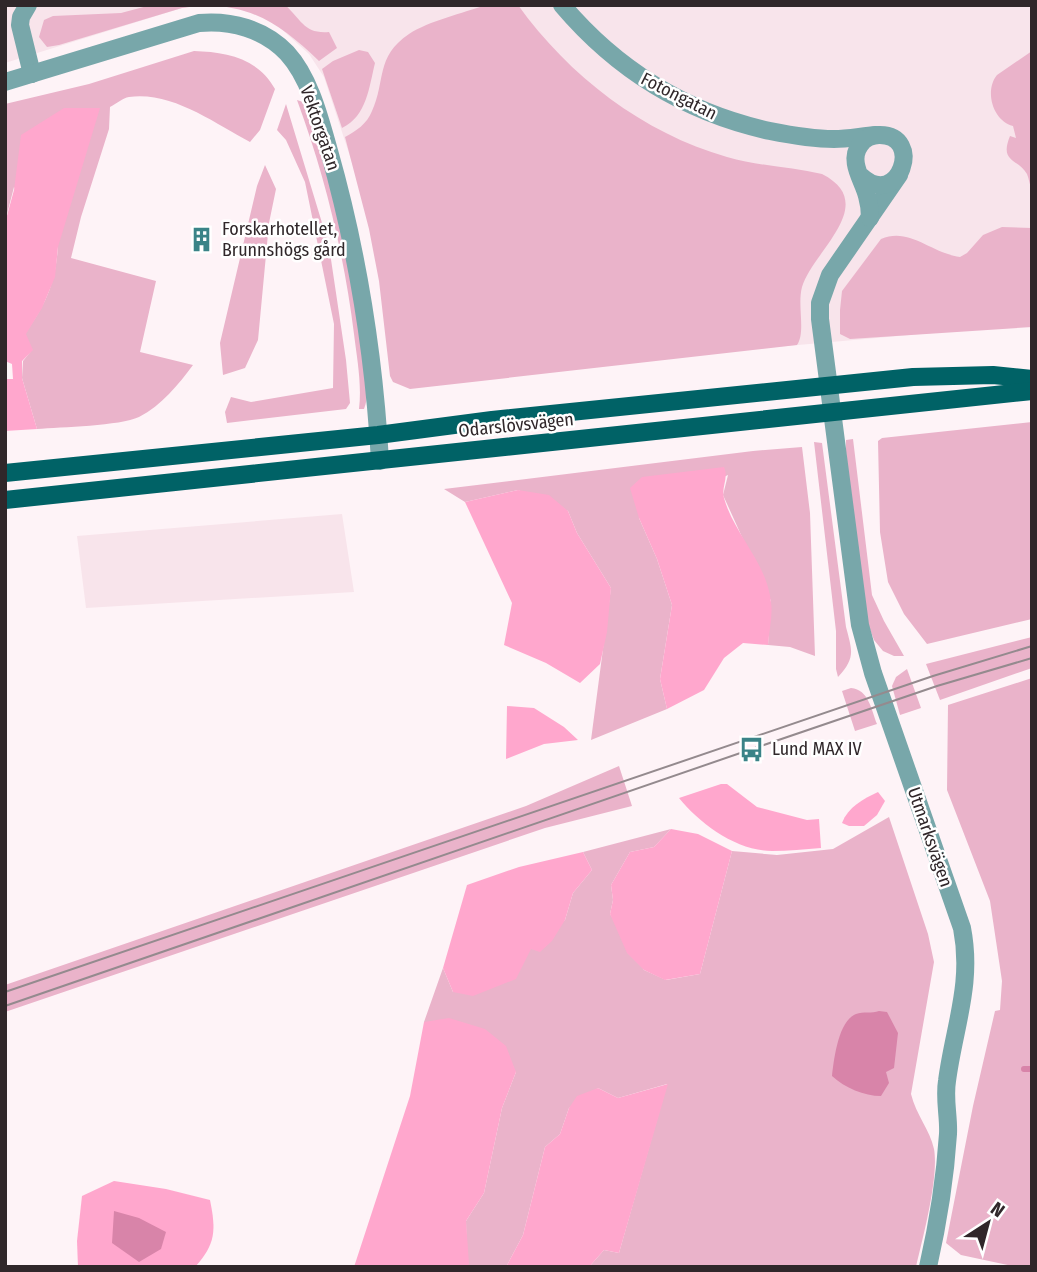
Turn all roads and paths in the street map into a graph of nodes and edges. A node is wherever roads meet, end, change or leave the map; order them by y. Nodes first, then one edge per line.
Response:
1 (28, 5) edge
2 (562, 5) edge
3 (32, 74) junction
4 (5, 82) edge
5 (876, 135) junction
6 (820, 139) junction
7 (859, 172) junction
8 (899, 175) junction
9 (870, 218) junction
10 (1032, 379) edge
11 (829, 386) junction
12 (1032, 391) edge
13 (832, 411) junction
14 (378, 435) junction
15 (380, 461) junction
16 (5, 473) edge
17 (5, 500) edge
18 (928, 1267) edge

1 - 3 street
2 - 6 street, Fotongatan
3 - 4 street, Vektorgatan
3 - 14 street, Vektorgatan
5 - 6 street, Fotongatan
5 - 7 street
5 - 8 street
6 - 7 street, Fotongatan
7 - 8 street
7 - 9 street
8 - 9 street
9 - 11 street
10 - 11 main road, Odarslövsvägen
11 - 13 street
11 - 14 main road, Odarslövsvägen
12 - 13 main road, Odarslövsvägen
13 - 15 main road, Odarslövsvägen
13 - 18 street, Utmarksvägen
14 - 15 street, Vektorgatan
14 - 16 main road, Odarslövsvägen
15 - 17 main road, Odarslövsvägen

